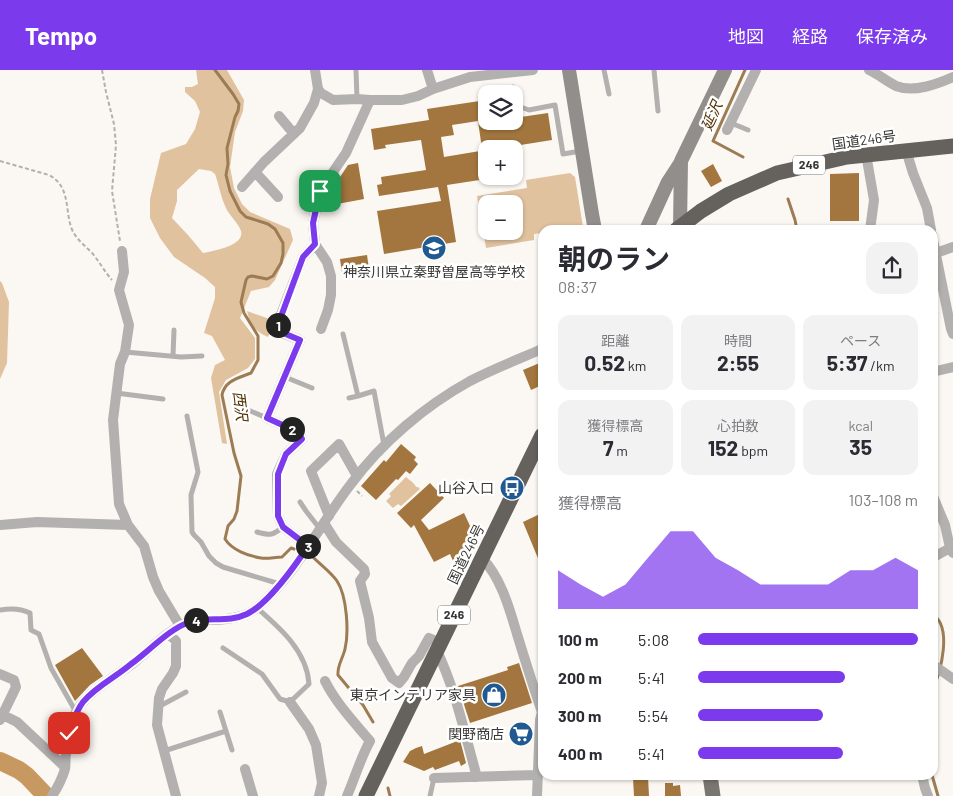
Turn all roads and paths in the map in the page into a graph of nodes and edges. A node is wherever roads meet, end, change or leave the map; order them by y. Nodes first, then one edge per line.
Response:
1 (102, 70) edge
2 (316, 70) edge
3 (356, 70) edge
4 (427, 70) edge
5 (533, 70) edge
6 (569, 70) edge
7 (604, 70) edge
8 (654, 70) edge
9 (725, 70) edge
10 (756, 70) edge
11 (868, 70) edge
12 (953, 77) edge
13 (318, 89) junction
14 (433, 89) junction
15 (609, 94) dead end
16 (357, 99) junction
17 (370, 100) junction
18 (523, 108) edge
19 (658, 111) dead end
20 (279, 116) dead end
21 (729, 126) joint
22 (748, 130) dead end
23 (294, 134) junction
24 (953, 146) edge
25 (906, 150) junction
26 (582, 151) junction
27 (866, 154) junction
28 (0, 161) edge
29 (681, 161) junction
30 (255, 172) junction
31 (242, 187) dead end
32 (278, 197) dead end
33 (594, 225) edge
34 (648, 225) edge
35 (678, 225) edge
36 (683, 225) edge
37 (871, 225) edge
38 (931, 225) edge
39 (315, 244) junction
40 (953, 247) edge
41 (122, 251) joint
42 (938, 252) edge
43 (121, 283) junction
44 (938, 288) edge
45 (321, 329) dead end
46 (174, 330) dead end
47 (343, 334) dead end
48 (953, 334) edge
49 (538, 350) edge
50 (125, 352) junction
51 (174, 356) junction
52 (202, 356) dead end
53 (953, 367) edge
54 (938, 371) edge
55 (284, 377) junction
56 (312, 388) dead end
57 (116, 392) junction
58 (358, 396) junction
59 (349, 398) dead end
60 (163, 399) dead end
61 (248, 410) dead end
62 (187, 416) dead end
63 (267, 418) junction
64 (538, 443) edge
65 (384, 445) junction
66 (357, 476) junction
67 (300, 502) dead end
68 (938, 510) edge
69 (324, 523) junction
70 (0, 525) edge
71 (128, 525) junction
72 (283, 527) junction
73 (258, 532) dead end
74 (308, 546) junction
75 (952, 551) edge
76 (938, 556) edge
77 (482, 558) junction
78 (280, 584) junction
79 (257, 608) junction
80 (0, 610) edge
81 (180, 626) junction
82 (169, 634) junction
83 (223, 648) dead end
84 (439, 648) junction
85 (938, 669) edge
86 (0, 674) edge
87 (951, 678) edge
88 (325, 681) dead end
89 (186, 692) dead end
90 (538, 699) edge
91 (290, 702) junction
92 (158, 707) junction
93 (76, 712) junction
94 (220, 712) dead end
95 (2, 717) edge
96 (226, 731) junction
97 (232, 750) dead end
98 (164, 751) junction
99 (538, 757) edge
100 (65, 767) junction
101 (245, 769) dead end
102 (537, 775) junction
103 (477, 777) junction
104 (434, 778) joint
105 (711, 780) edge
106 (923, 780) edge
107 (52, 796) edge
108 (176, 796) edge
109 (253, 796) edge
110 (319, 796) edge
111 (346, 796) edge
112 (366, 796) edge
113 (430, 796) edge
114 (536, 796) edge
115 (713, 796) edge
116 (928, 796) edge

1 - 41 path
2 - 13 street
3 - 16 lane
4 - 14 street
5 - 14 street
6 - 26 main road
7 - 15 lane
8 - 19 lane
9 - 29 main road
10 - 21 street
11 - 12 street
13 - 16 street
13 - 23 street
14 - 17 street
16 - 17 street
17 - 39 street
18 - 26 lane
20 - 23 street
21 - 22 lane
23 - 30 street
24 - 25 highway, 国道246号 / 246
25 - 27 highway, 国道246号 / 246
25 - 38 street
26 - 33 main road
27 - 36 highway, 国道246号 / 246
27 - 37 street
28 - 43 path
29 - 34 main road
29 - 35 main road
30 - 31 street
30 - 32 street
39 - 45 street
39 - 55 street
40 - 42 street
41 - 43 street
43 - 50 street
44 - 48 street
46 - 51 lane
47 - 58 lane
49 - 65 street
50 - 51 lane
50 - 57 street
51 - 52 lane
53 - 54 street
55 - 56 lane
55 - 63 street
57 - 60 lane
57 - 71 street
58 - 59 lane
58 - 65 lane
61 - 63 lane
62 - 78 lane
63 - 72 street
64 - 77 highway, 国道246号 / 246
65 - 66 street
66 - 69 street
66 - 69 street
67 - 69 lane
68 - 75 street
69 - 74 street
69 - 84 street
70 - 71 street
71 - 81 street
72 - 73 lane
72 - 74 street
74 - 78 street
75 - 76 street
77 - 84 highway, 国道246号 / 246
77 - 90 street
78 - 79 street
79 - 81 street
79 - 91 lane
80 - 93 lane
81 - 82 street
82 - 92 street
82 - 93 street
83 - 91 lane
84 - 103 street
84 - 112 highway, 国道246号 / 246
85 - 87 street
86 - 95 street
88 - 111 street
89 - 92 lane
91 - 110 street
92 - 98 street
93 - 100 street
94 - 96 lane
95 - 100 street
96 - 97 lane
96 - 98 lane
98 - 108 street
99 - 102 street
100 - 107 street
101 - 109 street
102 - 103 street
102 - 114 street
103 - 104 street
104 - 113 lane
105 - 115 main road
106 - 116 street

